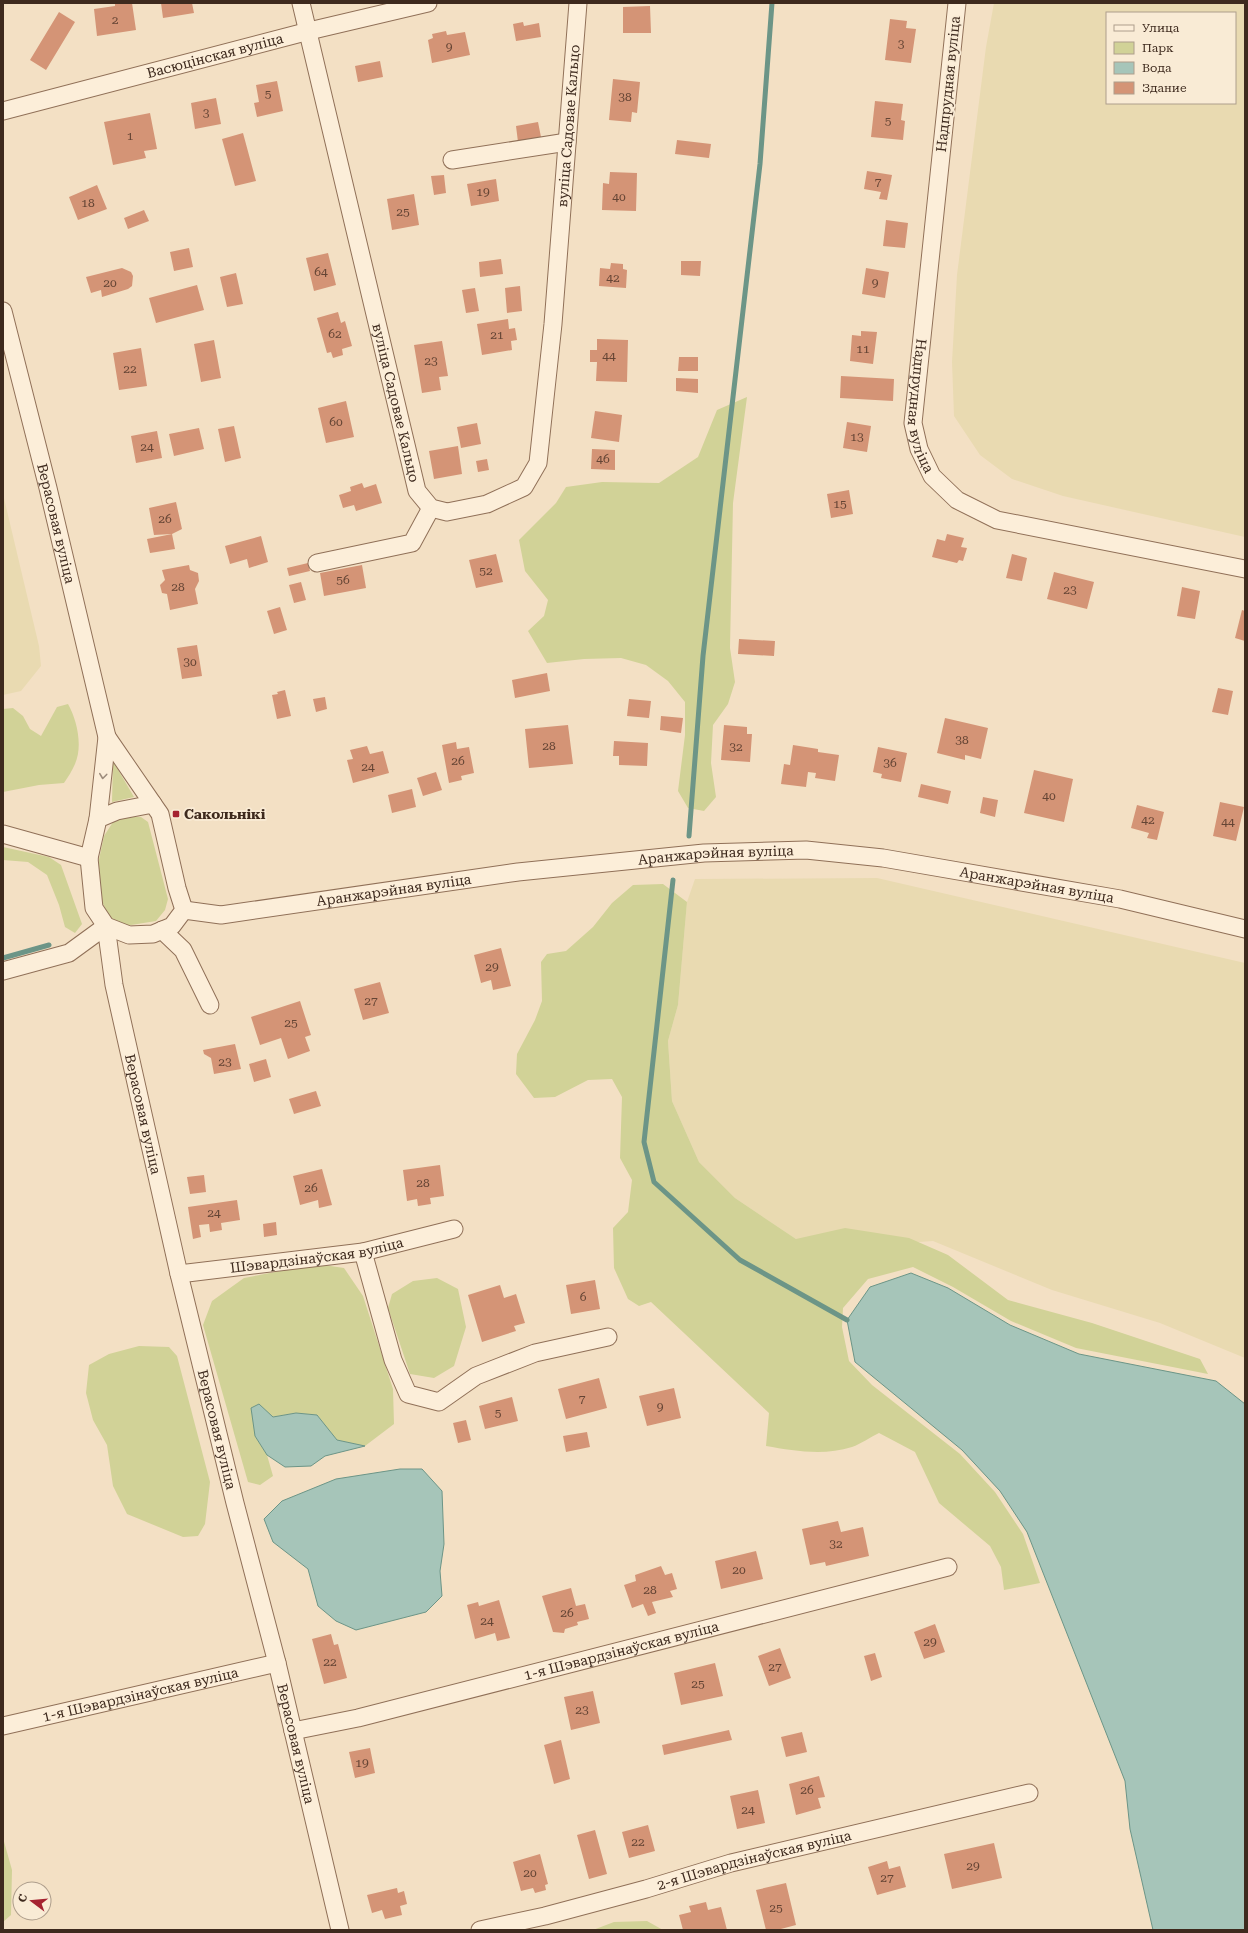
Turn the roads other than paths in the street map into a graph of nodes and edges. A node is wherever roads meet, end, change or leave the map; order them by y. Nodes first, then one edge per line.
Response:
1 (301, 3) edge
2 (428, 3) edge
3 (578, 3) edge
4 (957, 3) edge
5 (309, 31) junction
6 (3, 111) edge
7 (567, 142) junction
8 (452, 160) dead end
9 (3, 311) edge
10 (431, 508) junction
11 (317, 563) dead end
12 (1245, 569) edge
13 (107, 737) junction
14 (152, 804) junction
15 (98, 819) junction
16 (3, 834) edge
17 (89, 858) junction
18 (184, 910) junction
19 (106, 926) junction
20 (1245, 929) edge
21 (162, 930) junction
22 (3, 971) edge
23 (210, 1005) dead end
24 (454, 1229) dead end
25 (363, 1252) junction
26 (178, 1274) junction
27 (608, 1337) dead end
28 (948, 1567) dead end
29 (277, 1662) junction
30 (3, 1726) edge
31 (294, 1731) junction
32 (1029, 1793) dead end
33 (340, 1930) edge
34 (480, 1930) edge

1 - 5 street, вуліца Садовае Кальцо
2 - 5 street, Васюцінская вуліца
3 - 7 street, вуліца Садовае Кальцо
4 - 12 street, Надпрудная вуліца
5 - 6 street, Васюцінская вуліца
5 - 10 street, вуліца Садовае Кальцо
7 - 8 street
7 - 10 street, вуліца Садовае Кальцо
9 - 13 street, Верасовая вуліца
10 - 11 street
13 - 14 street, Верасовая вуліца
13 -> 15 street, Верасовая вуліца
14 - 15 street
14 - 18 street, Верасовая вуліца
15 - 17 street, Верасовая вуліца
16 - 17 street
17 - 19 street, Верасовая вуліца
18 - 20 street, Аранжарэйная вуліца
18 - 21 street
19 - 21 street
19 - 22 street
19 - 26 street, Верасовая вуліца
21 - 23 street
24 - 25 street, Шэвардзінаўская вуліца
25 - 26 street, Шэвардзінаўская вуліца
25 - 27 street
26 - 29 street, Верасовая вуліца
28 - 31 street, 1-я Шэвардзінаўская вуліца
29 - 30 street, 1-я Шэвардзінаўская вуліца
29 - 31 street, Верасовая вуліца
31 - 33 street, Верасовая вуліца
32 - 34 street, 2-я Шэвардзінаўская вуліца

